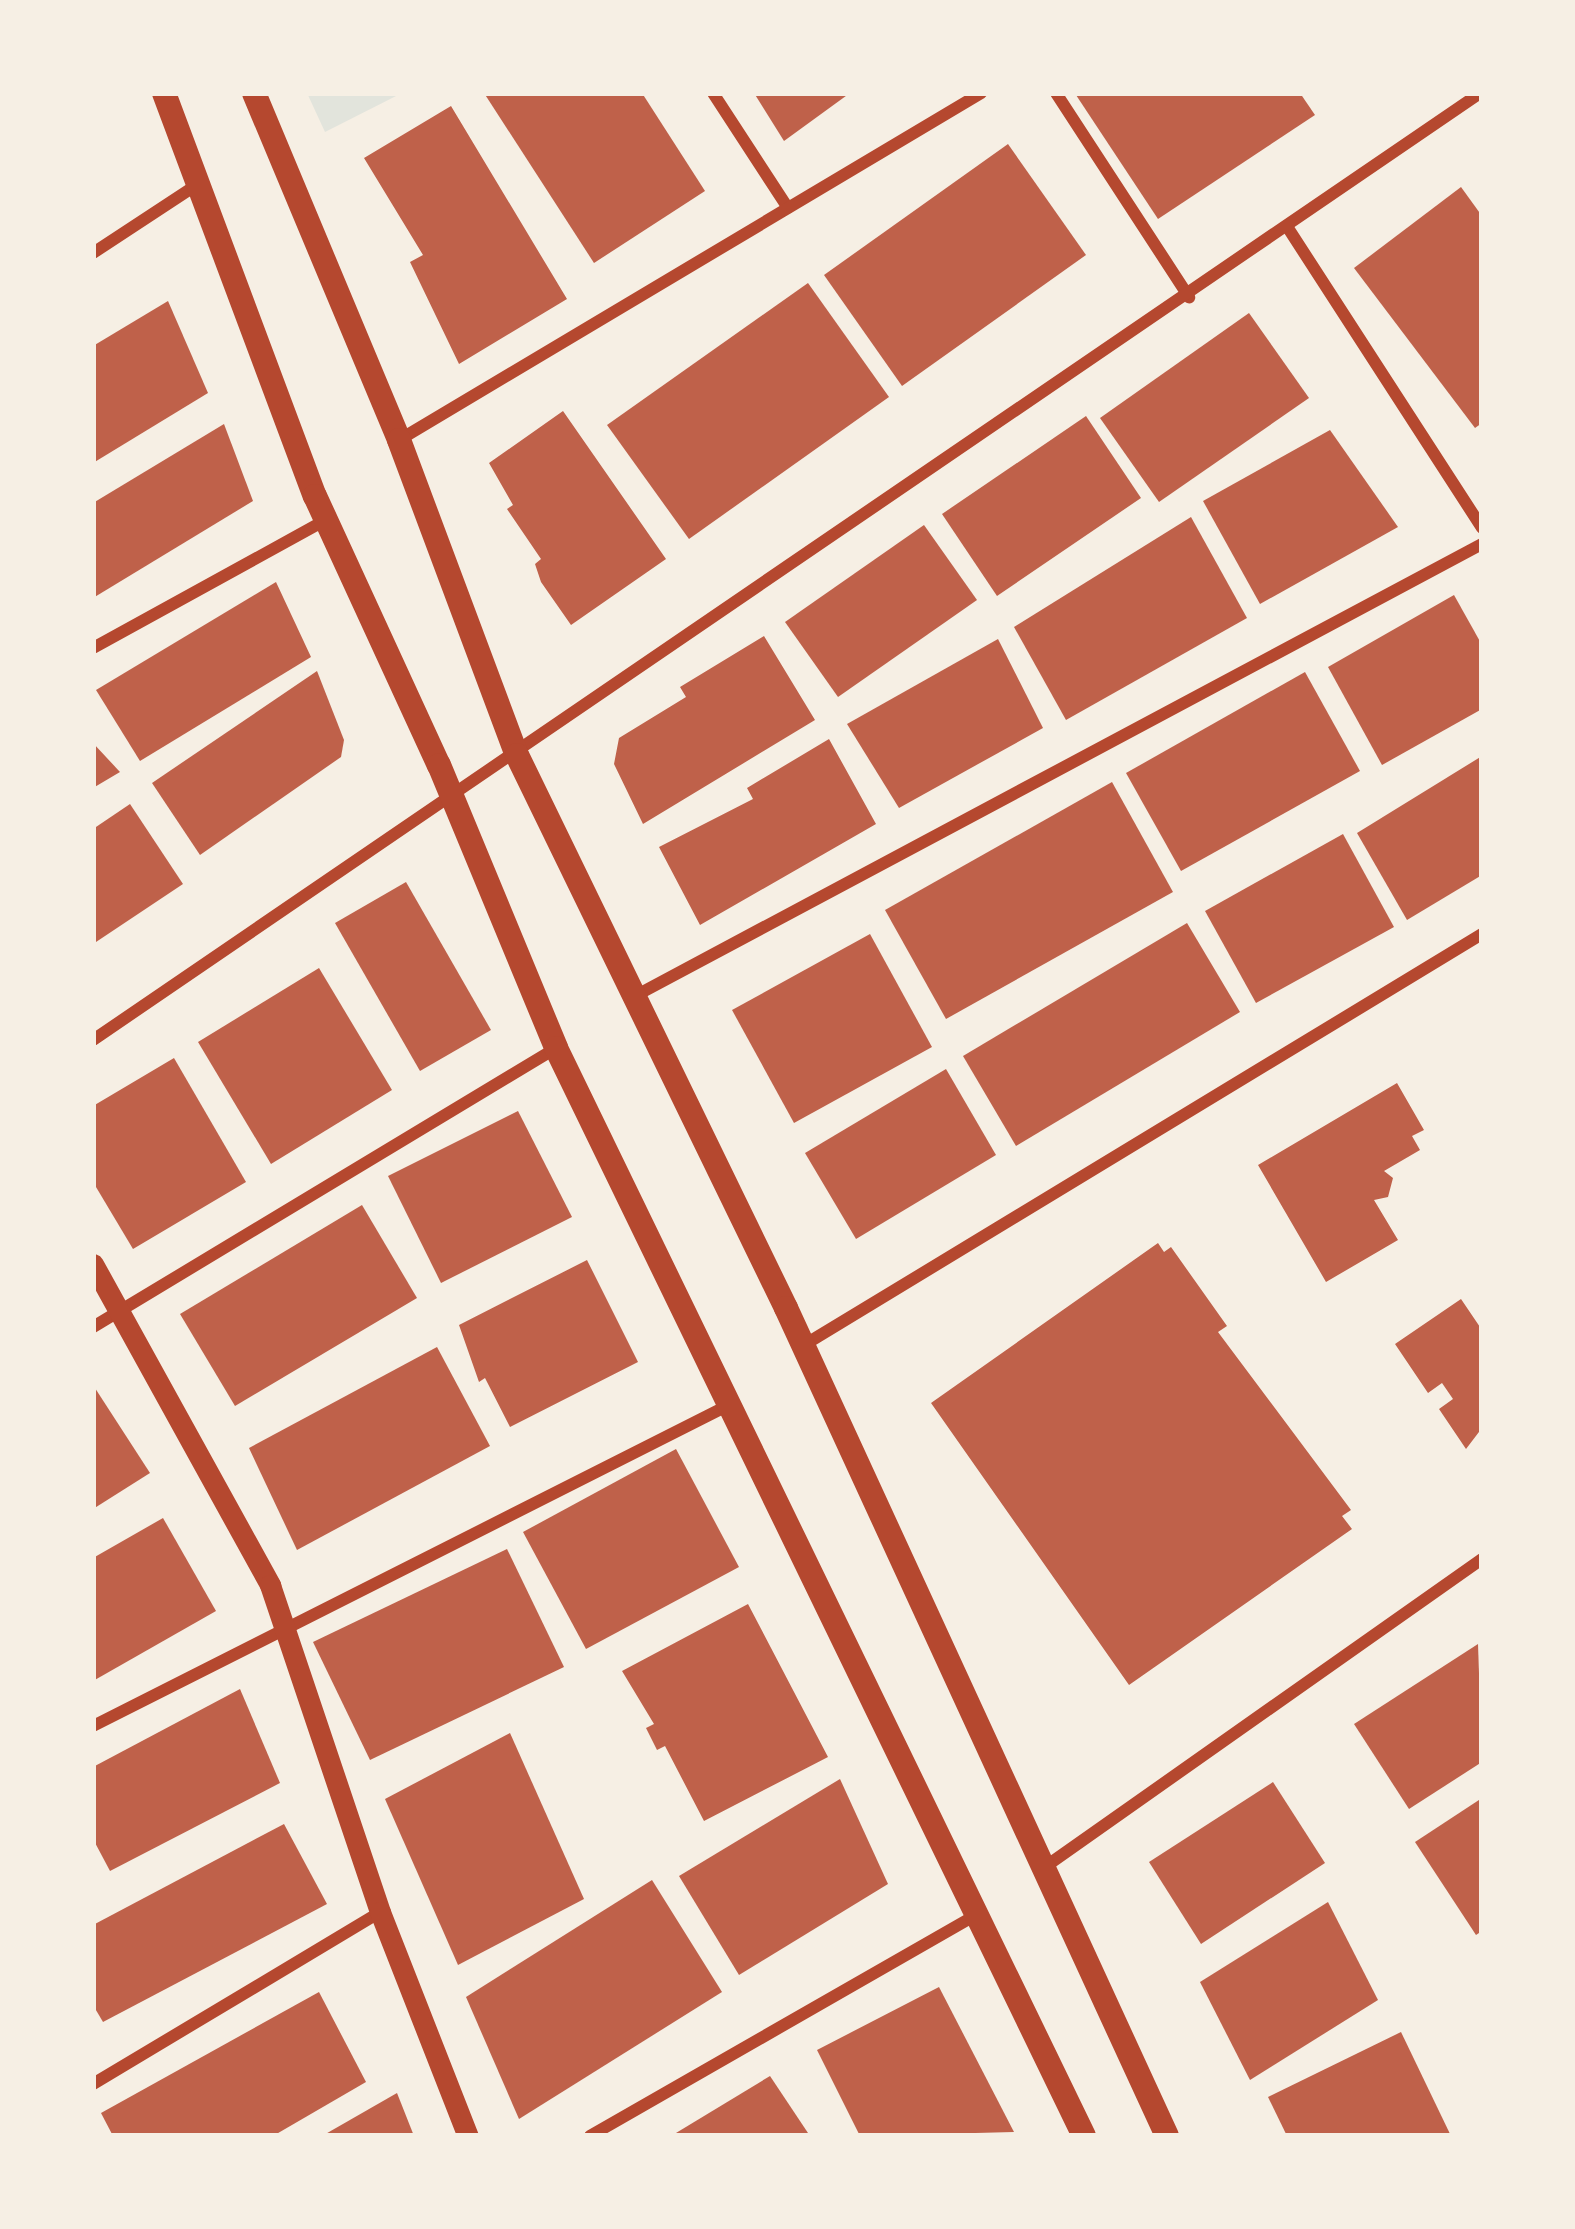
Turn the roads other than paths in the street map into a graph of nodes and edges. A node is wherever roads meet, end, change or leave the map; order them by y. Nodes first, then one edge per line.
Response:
1 (164, 93) edge
2 (254, 93) edge
3 (713, 93) edge
4 (981, 93) edge
5 (1056, 93) edge
6 (1480, 93) edge
7 (194, 186) junction
8 (788, 208) junction
9 (1288, 228) junction
10 (93, 253) edge
11 (1189, 297) junction
12 (399, 440) junction
13 (326, 520) junction
14 (1482, 528) edge
15 (1482, 544) edge
16 (93, 648) edge
17 (517, 755) junction
18 (450, 802) junction
19 (1482, 934) edge
20 (634, 997) junction
21 (93, 1040) edge
22 (556, 1048) junction
23 (93, 1264) edge
24 (119, 1311) junction
25 (93, 1327) edge
26 (803, 1346) junction
27 (729, 1405) junction
28 (1482, 1559) edge
29 (288, 1628) junction
30 (93, 1726) edge
31 (1041, 1870) junction
32 (380, 1912) junction
33 (978, 1914) junction
34 (93, 2084) edge
35 (468, 2136) edge
36 (590, 2136) edge
37 (1084, 2136) edge
38 (1167, 2136) edge

1 - 7 main road
2 - 12 main road
3 - 8 street
4 - 8 street
5 - 11 street
6 - 9 street
7 - 10 street
7 - 13 main road
8 - 12 street
9 - 11 street
9 - 14 street
11 - 17 street
12 - 17 main road
13 - 16 street
13 - 18 main road
15 - 20 street
17 - 18 street
17 - 20 main road
18 - 21 street
18 - 22 main road
19 - 26 street
20 - 26 main road
22 - 24 street
22 - 27 main road
23 - 24 street
24 - 25 street
24 - 29 street
26 - 31 main road
27 - 29 street
27 - 33 main road
28 - 31 street
29 - 30 street
29 - 32 street
31 - 38 main road
32 - 34 street
32 - 35 street
33 - 36 street
33 - 37 main road

